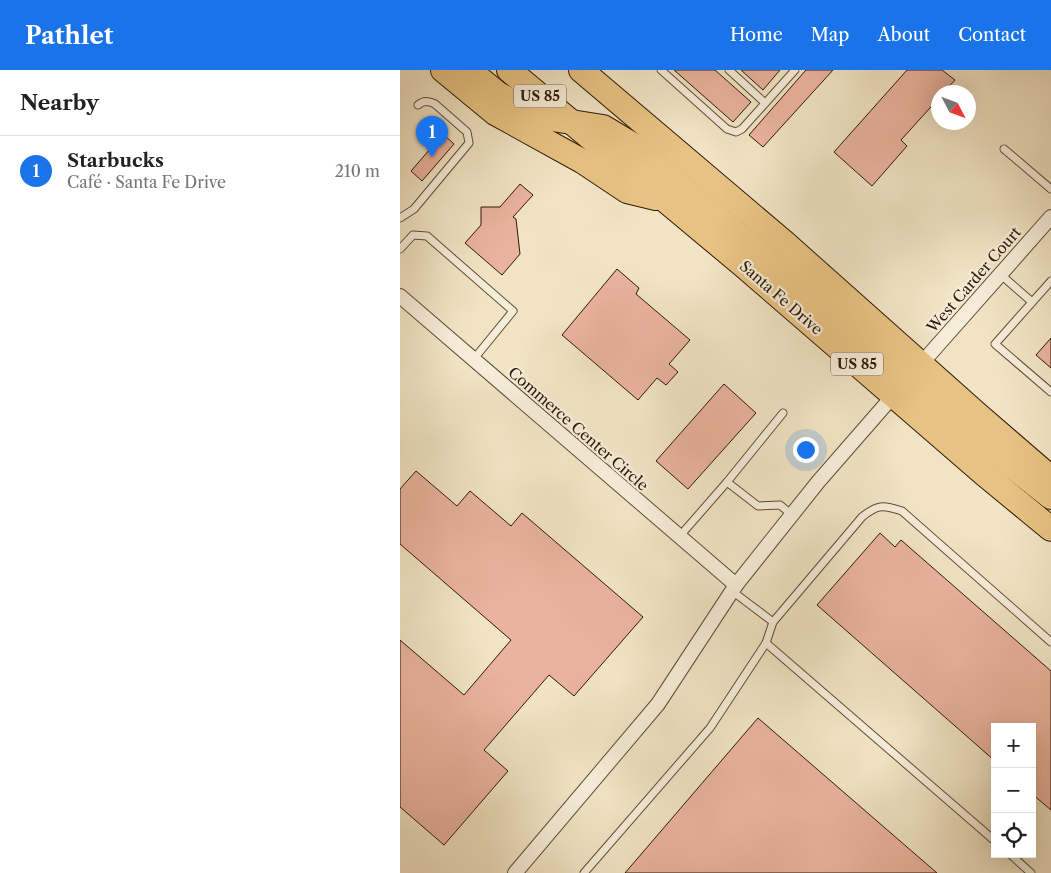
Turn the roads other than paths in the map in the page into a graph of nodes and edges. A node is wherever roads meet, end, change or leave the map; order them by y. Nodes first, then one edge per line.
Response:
1 (443, 70) edge
2 (469, 70) edge
3 (509, 70) edge
4 (581, 70) edge
5 (661, 70) edge
6 (729, 70) edge
7 (795, 70) edge
8 (766, 103) junction
9 (418, 105) dead end
10 (571, 123) junction
11 (1004, 148) dead end
12 (1051, 189) edge
13 (663, 199) junction
14 (1051, 217) edge
15 (400, 218) edge
16 (400, 249) edge
17 (1000, 274) junction
18 (1051, 281) edge
19 (400, 296) edge
20 (1032, 302) junction
21 (473, 360) junction
22 (921, 364) junction
23 (1051, 392) edge
24 (893, 396) junction
25 (783, 413) dead end
26 (1051, 478) edge
27 (727, 482) junction
28 (1051, 497) edge
29 (791, 514) junction
30 (1051, 529) edge
31 (680, 537) junction
32 (734, 588) junction
33 (773, 622) junction
34 (1051, 642) edge
35 (766, 643) junction
36 (991, 838) edge
37 (1014, 858) edge
38 (515, 873) edge
39 (584, 873) edge
40 (1031, 873) edge

1 - 13 highway
2 - 10 highway
3 - 10 highway, Santa Fe Drive / US 85
4 - 22 highway, US 85
5 - 8 lane
6 - 8 lane
7 - 8 lane
9 - 15 lane
10 - 13 highway, Santa Fe Drive / US 85
10 - 28 highway
11 - 12 lane
13 - 24 highway, Santa Fe Drive / US 85
14 - 17 street, West Carder Court
16 - 21 lane
17 - 20 lane
17 - 22 street, West Carder Court
18 - 20 lane
19 - 21 street, Commerce Center Circle
20 - 23 lane
21 - 31 street, Commerce Center Circle
22 - 26 highway, US 85
24 - 29 street
24 - 30 highway, Santa Fe Drive / US 85
25 - 27 lane
27 - 29 lane
27 - 31 lane
29 - 32 street
31 - 32 street, Commerce Center Circle
32 - 33 lane
32 - 38 street
33 - 34 lane
33 - 35 lane
35 - 36 lane
35 - 39 lane
37 - 40 lane

